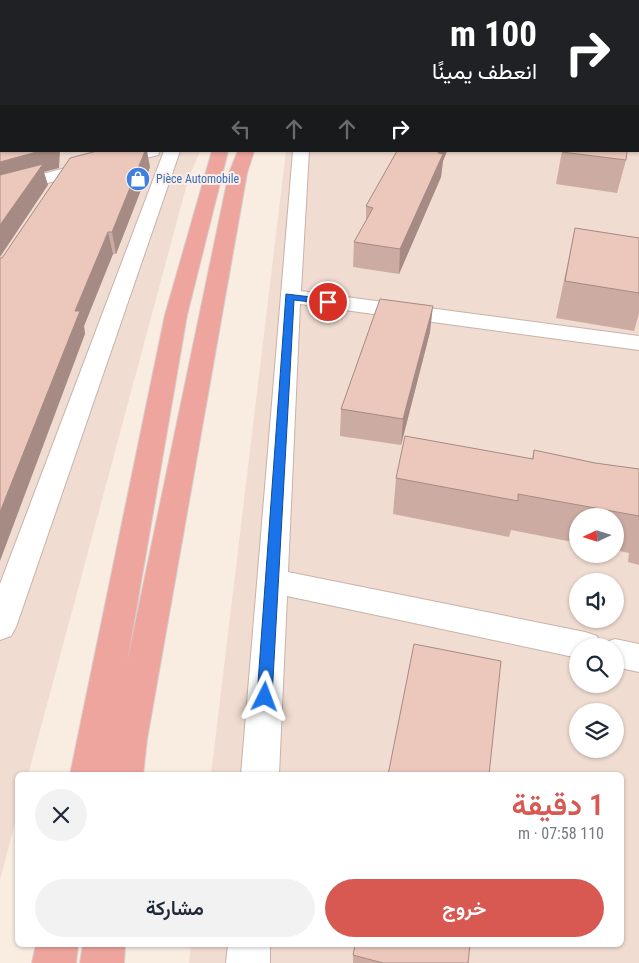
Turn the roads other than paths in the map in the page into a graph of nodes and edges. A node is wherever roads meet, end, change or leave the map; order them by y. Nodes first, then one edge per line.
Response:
1 (97, 152) edge
2 (148, 152) edge
3 (172, 152) edge
4 (220, 152) edge
5 (246, 152) edge
6 (301, 152) edge
7 (68, 171) junction
8 (0, 190) edge
9 (52, 195) edge
10 (290, 296) junction
11 (639, 343) edge
12 (272, 581) junction
13 (0, 627) edge
14 (569, 643) edge
15 (624, 655) edge
16 (639, 658) edge
17 (90, 772) edge
18 (124, 772) edge
19 (260, 772) edge
20 (57, 947) edge
21 (104, 947) edge
22 (249, 947) edge
23 (54, 963) edge
24 (102, 963) edge
25 (248, 963) edge

1 - 7 street
2 - 7 street
3 - 13 street
4 - 17 highway
5 - 18 highway
6 - 10 street
7 - 8 street
7 - 9 street
10 - 11 street
10 - 12 street
12 - 14 street
12 - 19 street
15 - 16 street
20 - 23 highway
21 - 24 highway
22 - 25 street

